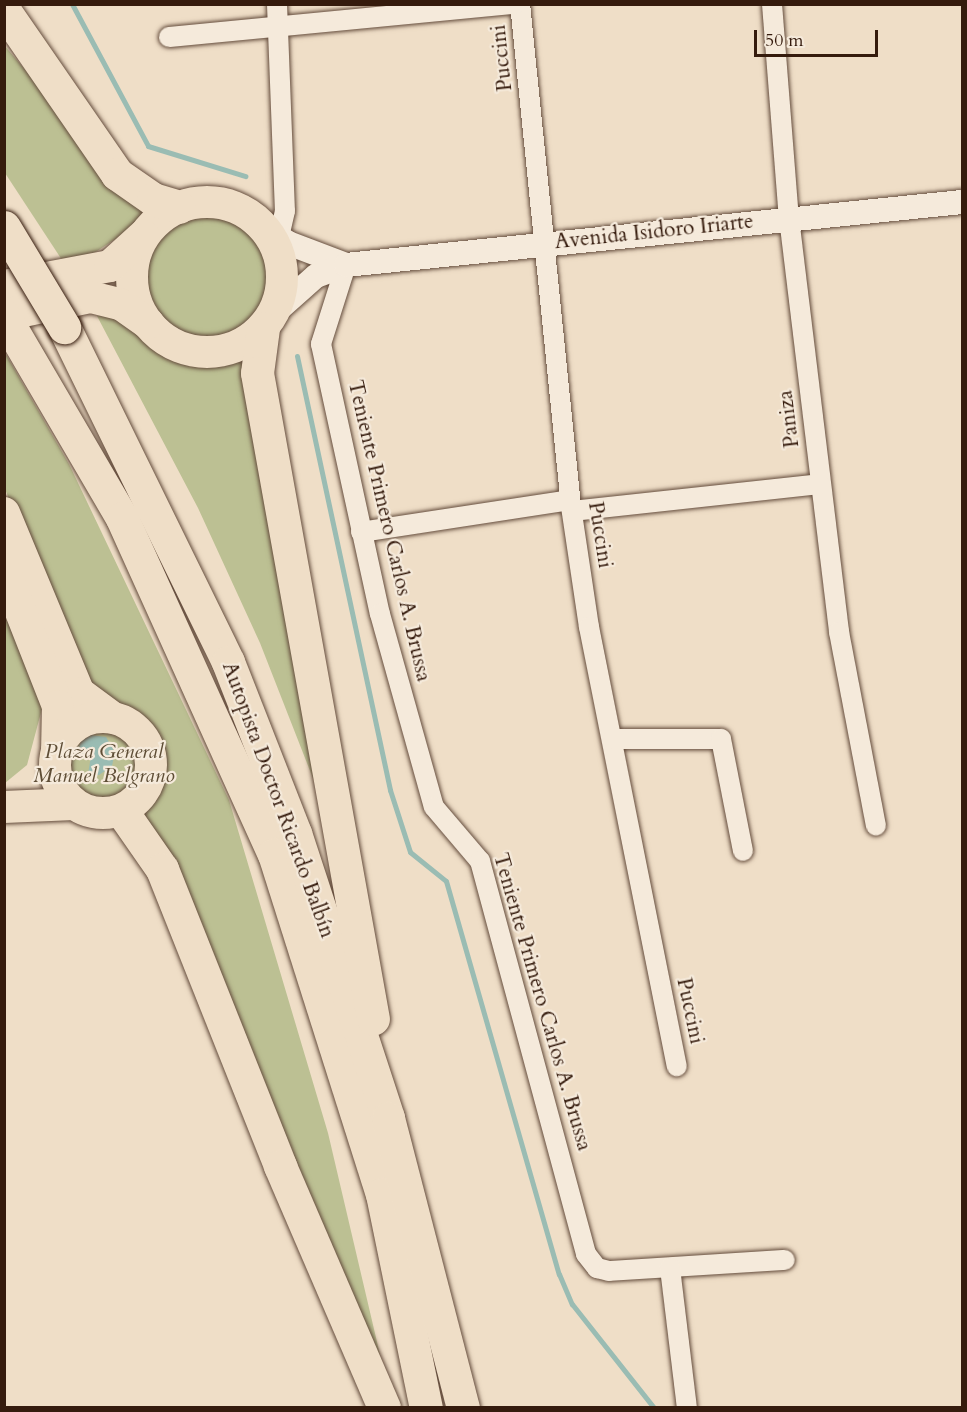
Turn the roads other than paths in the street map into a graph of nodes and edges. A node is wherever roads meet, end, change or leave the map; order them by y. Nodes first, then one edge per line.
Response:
1 (277, 4) edge
2 (514, 4) edge
3 (520, 4) edge
4 (772, 4) edge
5 (4, 10) edge
6 (279, 25) junction
7 (169, 37) dead end
8 (963, 202) edge
9 (179, 207) junction
10 (789, 218) junction
11 (4, 226) edge
12 (271, 231) junction
13 (146, 233) junction
14 (545, 243) junction
15 (346, 265) junction
16 (4, 286) edge
17 (4, 316) edge
18 (268, 321) junction
19 (148, 323) junction
20 (820, 484) junction
21 (571, 506) junction
22 (4, 513) edge
23 (361, 532) junction
24 (4, 568) edge
25 (113, 718) junction
26 (613, 739) junction
27 (56, 754) junction
28 (74, 804) junction
29 (4, 807) edge
30 (121, 810) junction
31 (876, 826) dead end
32 (742, 850) dead end
33 (677, 1066) dead end
34 (388, 1118) junction
35 (785, 1260) dead end
36 (670, 1268) junction
37 (384, 1407) edge
38 (426, 1407) edge
39 (463, 1407) edge
40 (687, 1407) edge

1 - 6 street
2 - 6 street
3 - 14 street, Puccini
4 - 10 street, Paniza
5 - 9 highway
6 - 7 street
6 - 12 street
8 - 10 street, Avenida Isidoro Iriarte
9 - 12 main road
9 - 13 main road
10 - 14 street, Avenida Isidoro Iriarte
10 - 20 street, Paniza
11 - 34 highway, Autopista Doctor Ricardo Balbín, bridge
12 - 15 street, Avenida Isidoro Iriarte
12 - 18 main road
13 - 16 main road
13 - 19 main road
14 - 15 street, Avenida Isidoro Iriarte
14 - 21 street, Puccini
15 - 18 street, Avenida Isidoro Iriarte
15 - 23 street, Teniente Primero Carlos A. Brussa
17 - 19 main road
17 - 38 highway, Autopista Doctor Ricardo Balbín
18 - 19 main road
18 - 34 highway
20 - 21 street
20 - 31 street, Paniza
21 - 23 street
21 - 26 street, Puccini
22 - 25 main road
23 - 36 street, Teniente Primero Carlos A. Brussa
24 - 27 main road
25 - 27 main road
25 - 30 main road
26 - 32 street
26 - 33 street, Puccini
27 - 28 main road
28 - 29 main road
28 - 30 main road
30 - 37 highway
34 - 39 highway, Autopista Doctor Ricardo Balbín
35 - 36 street, Teniente Primero Carlos A. Brussa
36 - 40 street

